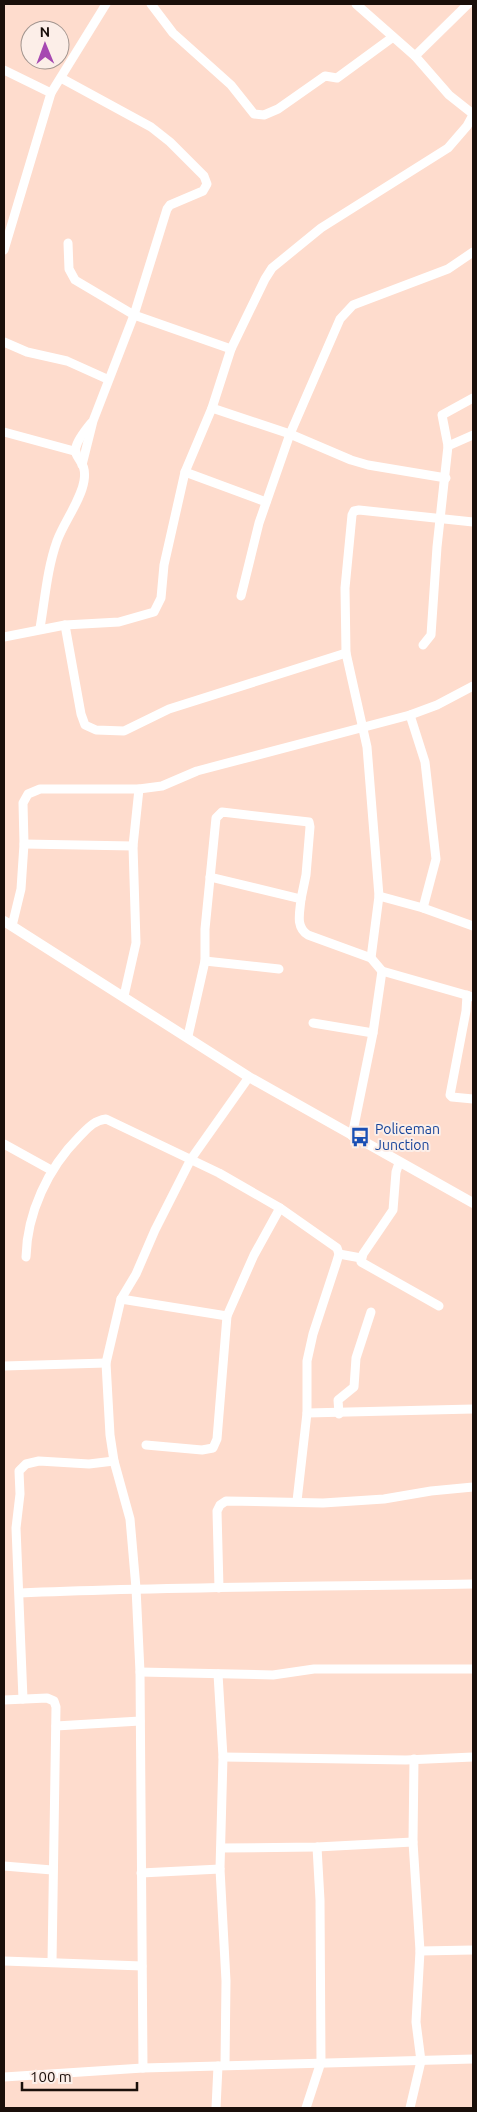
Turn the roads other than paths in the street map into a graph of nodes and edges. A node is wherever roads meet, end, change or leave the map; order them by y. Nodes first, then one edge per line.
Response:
1 (106, 4) edge
2 (151, 4) edge
3 (356, 4) edge
4 (468, 4) edge
5 (393, 38) junction
6 (415, 56) junction
7 (4, 70) edge
8 (61, 78) junction
9 (51, 93) junction
10 (473, 115) edge
11 (68, 243) dead end
12 (4, 250) edge
13 (473, 252) edge
14 (134, 315) junction
15 (4, 342) edge
16 (231, 349) junction
17 (107, 379) junction
18 (473, 398) edge
19 (212, 408) junction
20 (93, 420) junction
21 (4, 432) edge
22 (290, 434) junction
23 (473, 435) edge
24 (448, 446) junction
25 (74, 451) junction
26 (82, 465) junction
27 (185, 472) junction
28 (446, 478) junction
29 (266, 502) junction
30 (441, 517) junction
31 (473, 522) edge
32 (241, 596) dead end
33 (65, 625) junction
34 (40, 628) junction
35 (4, 637) edge
36 (423, 645) dead end
37 (346, 653) junction
38 (473, 686) edge
39 (410, 714) junction
40 (363, 727) junction
41 (139, 788) junction
42 (24, 844) junction
43 (134, 846) junction
44 (210, 877) junction
45 (379, 896) junction
46 (301, 898) junction
47 (423, 908) junction
48 (8, 923) edge
49 (473, 926) edge
50 (371, 958) junction
51 (205, 961) junction
52 (279, 969) dead end
53 (382, 971) junction
54 (124, 996) junction
55 (470, 996) edge
56 (314, 1023) dead end
57 (373, 1033) junction
58 (188, 1036) junction
59 (249, 1077) junction
60 (473, 1099) edge
61 (352, 1136) junction
62 (4, 1144) edge
63 (191, 1159) junction
64 (399, 1163) junction
65 (51, 1170) junction
66 (473, 1204) edge
67 (280, 1208) junction
68 (339, 1254) junction
69 (26, 1257) dead end
70 (361, 1258) junction
71 (121, 1299) junction
72 (439, 1306) dead end
73 (371, 1312) dead end
74 (227, 1316) junction
75 (106, 1363) junction
76 (4, 1366) edge
77 (473, 1409) edge
78 (307, 1413) junction
79 (339, 1414) junction
80 (146, 1445) dead end
81 (114, 1461) junction
82 (473, 1487) edge
83 (297, 1502) junction
84 (473, 1584) edge
85 (136, 1588) junction
86 (219, 1588) junction
87 (20, 1593) junction
88 (473, 1669) edge
89 (140, 1672) junction
90 (218, 1674) junction
91 (23, 1699) junction
92 (4, 1700) edge
93 (140, 1721) junction
94 (56, 1726) junction
95 (222, 1757) junction
96 (473, 1757) edge
97 (414, 1760) junction
98 (413, 1842) junction
99 (317, 1847) junction
100 (221, 1848) junction
101 (4, 1866) edge
102 (220, 1869) junction
103 (52, 1870) junction
104 (141, 1873) junction
105 (473, 1950) edge
106 (420, 1951) junction
107 (4, 1961) edge
108 (52, 1962) junction
109 (142, 1966) junction
110 (473, 2060) edge
111 (421, 2061) junction
112 (321, 2062) junction
113 (222, 2066) junction
114 (143, 2068) junction
115 (4, 2077) edge
116 (216, 2108) edge
117 (306, 2108) edge
118 (410, 2108) edge

1 - 8 street
2 - 5 street
3 - 5 street
4 - 6 street
5 - 6 street
6 - 10 street
7 - 9 street
8 - 9 street
8 - 14 street
9 - 12 street
10 - 16 street
11 - 14 street
13 - 22 street
14 - 16 street
14 - 17 street
15 - 17 street
16 - 19 street
17 - 20 street
18 - 24 street
19 - 22 street
19 - 27 street
20 - 25 street
20 - 26 street
21 - 25 street
22 - 28 street
22 - 29 street
23 - 24 street
24 - 28 street
25 - 26 street
26 - 34 street
27 - 29 street
27 - 33 street
28 - 30 street
29 - 32 street
30 - 31 street
30 - 36 street
30 - 37 street
33 - 34 street
33 - 37 street
34 - 35 street
37 - 40 street
38 - 39 street
39 - 40 street
39 - 47 street
40 - 41 street
40 - 45 street
41 - 42 street
41 - 43 street
42 - 43 street
42 - 48 street
43 - 54 street
44 - 46 street
44 - 46 street
44 - 51 street
45 - 47 street
45 - 50 street
46 - 50 street
47 - 49 street
48 - 54 street
50 - 53 street
51 - 52 street
51 - 58 street
53 - 55 street
53 - 57 street
54 - 58 street
55 - 60 street
56 - 57 street
57 - 61 street
58 - 59 street
59 - 61 street
59 - 63 street
61 - 64 street
62 - 65 street
63 - 65 street
63 - 67 street
63 - 71 street
64 - 66 street
64 - 70 street
65 - 69 street
67 - 68 street
67 - 74 street
68 - 70 street
68 - 78 street
70 - 72 street
71 - 74 street
71 - 75 street
73 - 79 street
74 - 80 street
75 - 76 street
75 - 81 street
77 - 79 street
78 - 79 street
78 - 83 street
81 - 85 street
81 - 87 street
82 - 83 street
83 - 86 street
84 - 86 street
85 - 86 street
85 - 87 street
85 - 89 street
87 - 91 street
88 - 90 street
89 - 90 street
89 - 93 street
90 - 95 street
91 - 92 street
91 - 94 street
93 - 94 street
93 - 104 street
94 - 103 street
95 - 97 street
95 - 100 street
96 - 97 street
97 - 98 street
98 - 99 street
98 - 106 street
99 - 100 street
99 - 112 street
100 - 102 street
101 - 103 street
102 - 104 street
102 - 113 street
103 - 108 street
104 - 109 street
105 - 106 street
106 - 111 street
107 - 108 street
108 - 109 street
109 - 114 street
110 - 111 street
111 - 112 street
111 - 118 street
112 - 113 street
112 - 117 street
113 - 114 street
113 - 116 street
114 - 115 street

